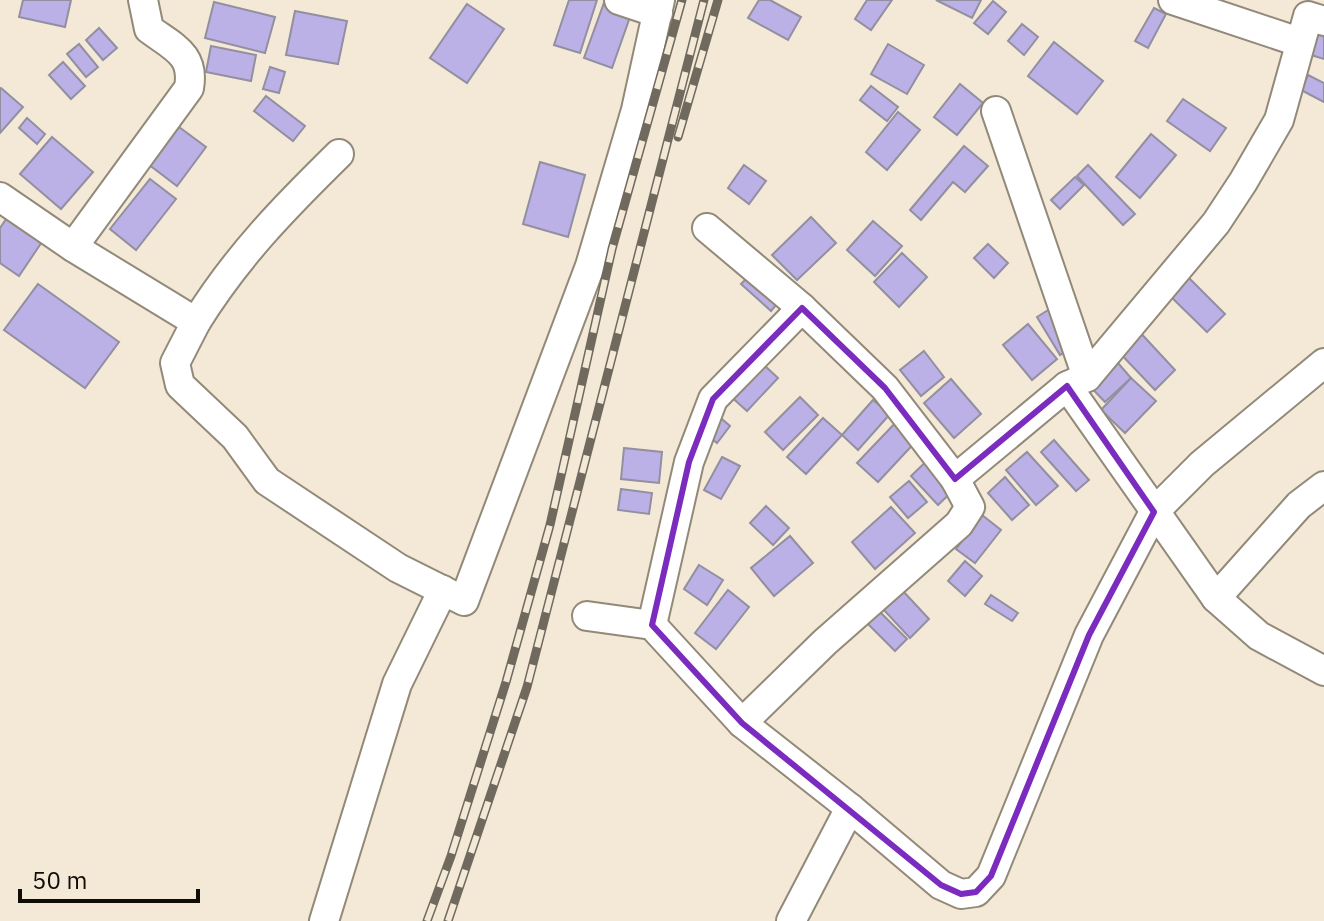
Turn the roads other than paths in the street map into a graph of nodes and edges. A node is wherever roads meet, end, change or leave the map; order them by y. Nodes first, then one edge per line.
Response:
1 (143, 0) edge
2 (619, 0) edge
3 (1173, 0) edge
4 (659, 7) edge
5 (1310, 20) edge
6 (996, 111) dead end
7 (339, 154) dead end
8 (0, 197) edge
9 (707, 228) dead end
10 (73, 247) junction
11 (802, 308) junction
12 (196, 322) junction
13 (1324, 363) edge
14 (1077, 381) junction
15 (955, 479) junction
16 (1324, 486) edge
17 (1154, 512) junction
18 (443, 590) junction
19 (1216, 598) junction
20 (587, 616) dead end
21 (652, 625) junction
22 (1324, 671) edge
23 (742, 723) junction
24 (850, 808) junction
25 (324, 921) edge
26 (791, 921) edge

1 - 10 street
2 - 4 street
3 - 5 street
4 - 18 street
5 - 14 street
6 - 14 street
7 - 12 street
8 - 10 street
9 - 11 street
10 - 12 street
11 - 15 street
11 - 21 street
12 - 18 street
13 - 17 street
14 - 15 street
14 - 17 street
15 - 23 street
16 - 19 street
17 - 19 street
17 - 24 street
18 - 25 street
19 - 22 street
20 - 21 street
21 - 23 street
23 - 24 street
24 - 26 street

